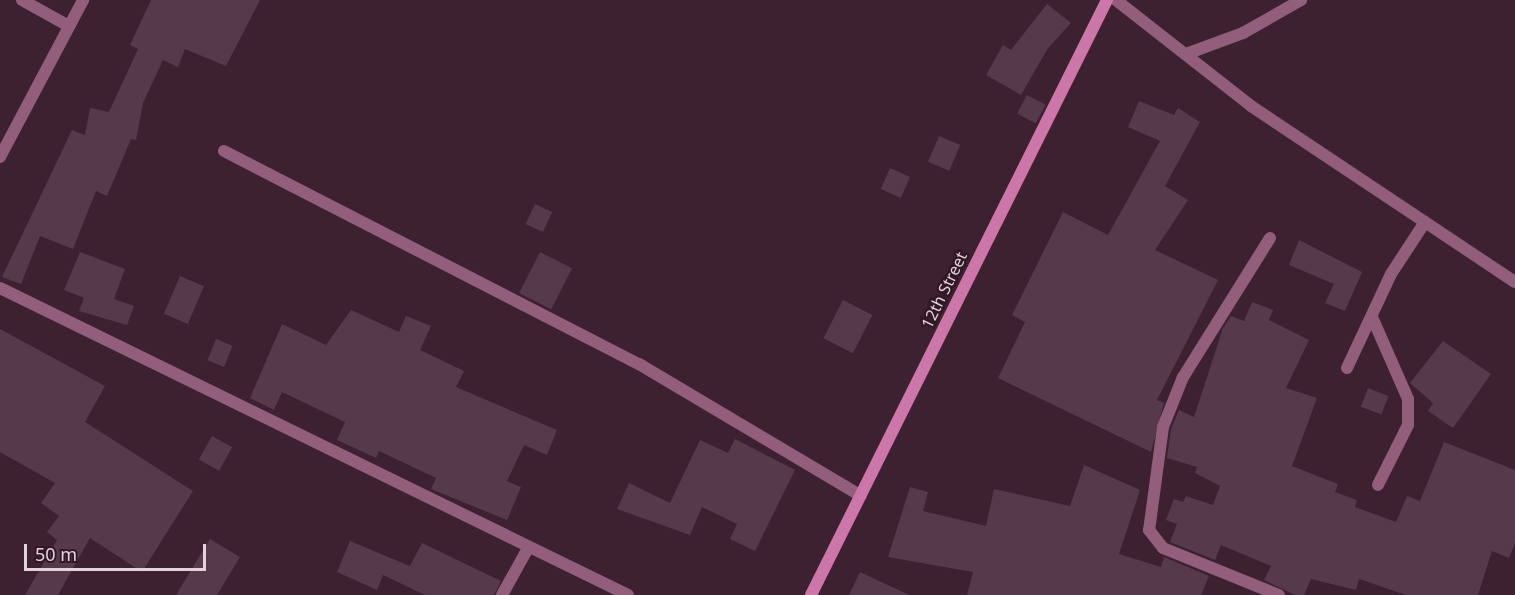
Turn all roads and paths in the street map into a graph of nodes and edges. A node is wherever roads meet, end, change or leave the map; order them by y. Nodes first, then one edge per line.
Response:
1 (22, 0) edge
2 (83, 0) edge
3 (1107, 0) edge
4 (1116, 0) edge
5 (1301, 0) edge
6 (69, 26) junction
7 (1186, 54) junction
8 (224, 151) dead end
9 (0, 158) edge
10 (1425, 222) junction
11 (1270, 238) dead end
12 (1515, 282) edge
13 (0, 288) edge
14 (1372, 317) junction
15 (1347, 368) dead end
16 (1378, 485) dead end
17 (861, 496) junction
18 (527, 550) junction
19 (502, 595) edge
20 (628, 595) edge
21 (811, 595) edge
22 (1279, 595) edge

1 - 6 street
2 - 6 street
3 - 17 main road, 12th Street
4 - 7 street
5 - 7 street
6 - 9 street
7 - 10 street
8 - 17 street
10 - 12 street
10 - 14 street
11 - 22 street
13 - 18 street
14 - 15 street
14 - 16 street
17 - 21 main road, 12th Street
18 - 19 street
18 - 20 street

